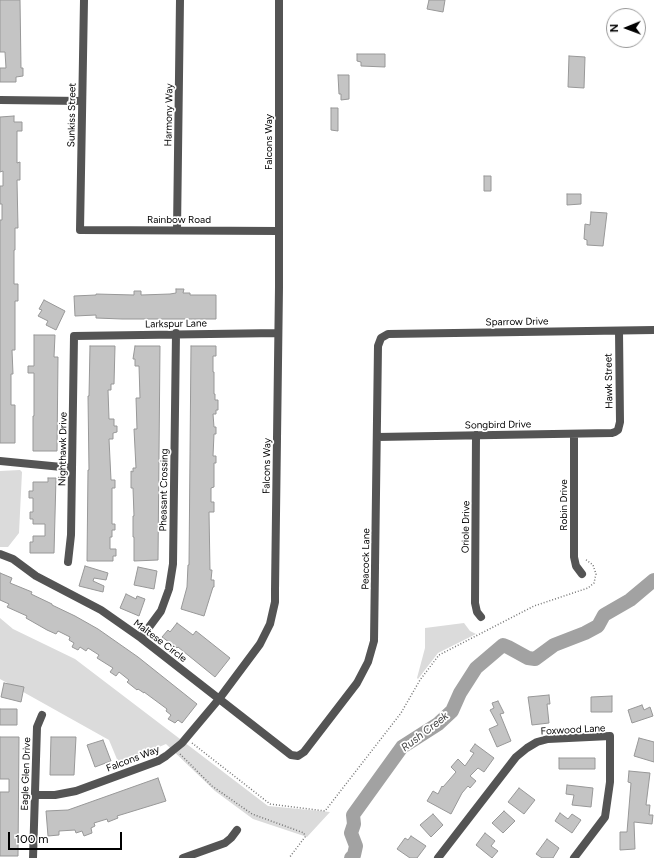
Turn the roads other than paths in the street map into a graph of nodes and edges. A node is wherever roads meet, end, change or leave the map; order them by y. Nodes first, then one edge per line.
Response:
1 (84, 0) edge
2 (180, 0) edge
3 (279, 0) edge
4 (0, 100) edge
5 (82, 101) junction
6 (80, 230) joint
7 (177, 230) junction
8 (279, 231) junction
9 (654, 330) edge
10 (619, 331) junction
11 (176, 333) junction
12 (278, 333) junction
13 (74, 336) joint
14 (381, 338) joint
15 (618, 430) joint
16 (574, 434) junction
17 (476, 435) junction
18 (377, 437) junction
19 (0, 462) edge
20 (72, 468) junction
21 (0, 554) edge
22 (68, 562) dead end
23 (582, 574) dead end
24 (482, 617) dead end
25 (141, 638) junction
26 (219, 699) junction
27 (42, 715) dead end
28 (298, 756) joint
29 (35, 795) junction
30 (237, 830) dead end
31 (33, 858) edge
32 (183, 858) edge
33 (438, 858) edge
34 (574, 858) edge

1 - 5 street, Sunkiss Street
2 - 7 street, Harmony Way
3 - 8 street, Falcons Way
4 - 5 street
5 - 6 street, Sunkiss Street
6 - 7 street, Rainbow Road
7 - 8 street, Rainbow Road
8 - 12 street, Falcons Way
9 - 10 street, Sparrow Drive
10 - 14 street, Sparrow Drive
10 - 15 street, Hawk Street
11 - 12 street, Larkspur Lane
11 - 13 street, Larkspur Lane
11 - 25 street, Pheasant Crossing
12 - 26 street, Falcons Way
13 - 20 street, Nighthawk Drive
14 - 18 street, Peacock Lane
15 - 16 street, Songbird Drive
16 - 17 street, Songbird Drive
16 - 23 street, Robin Drive
17 - 18 street, Songbird Drive
17 - 24 street, Oriole Drive
18 - 28 street, Peacock Lane
19 - 20 street
20 - 22 street, Nighthawk Drive
21 - 25 street, Maltese Circle
25 - 26 street, Maltese Circle
26 - 28 street, Maltese Circle
26 - 29 street, Falcons Way
27 - 29 street, Eagle Glen Drive
29 - 31 street, Eagle Glen Drive
30 - 32 street
33 - 34 street, Foxwood Lane

